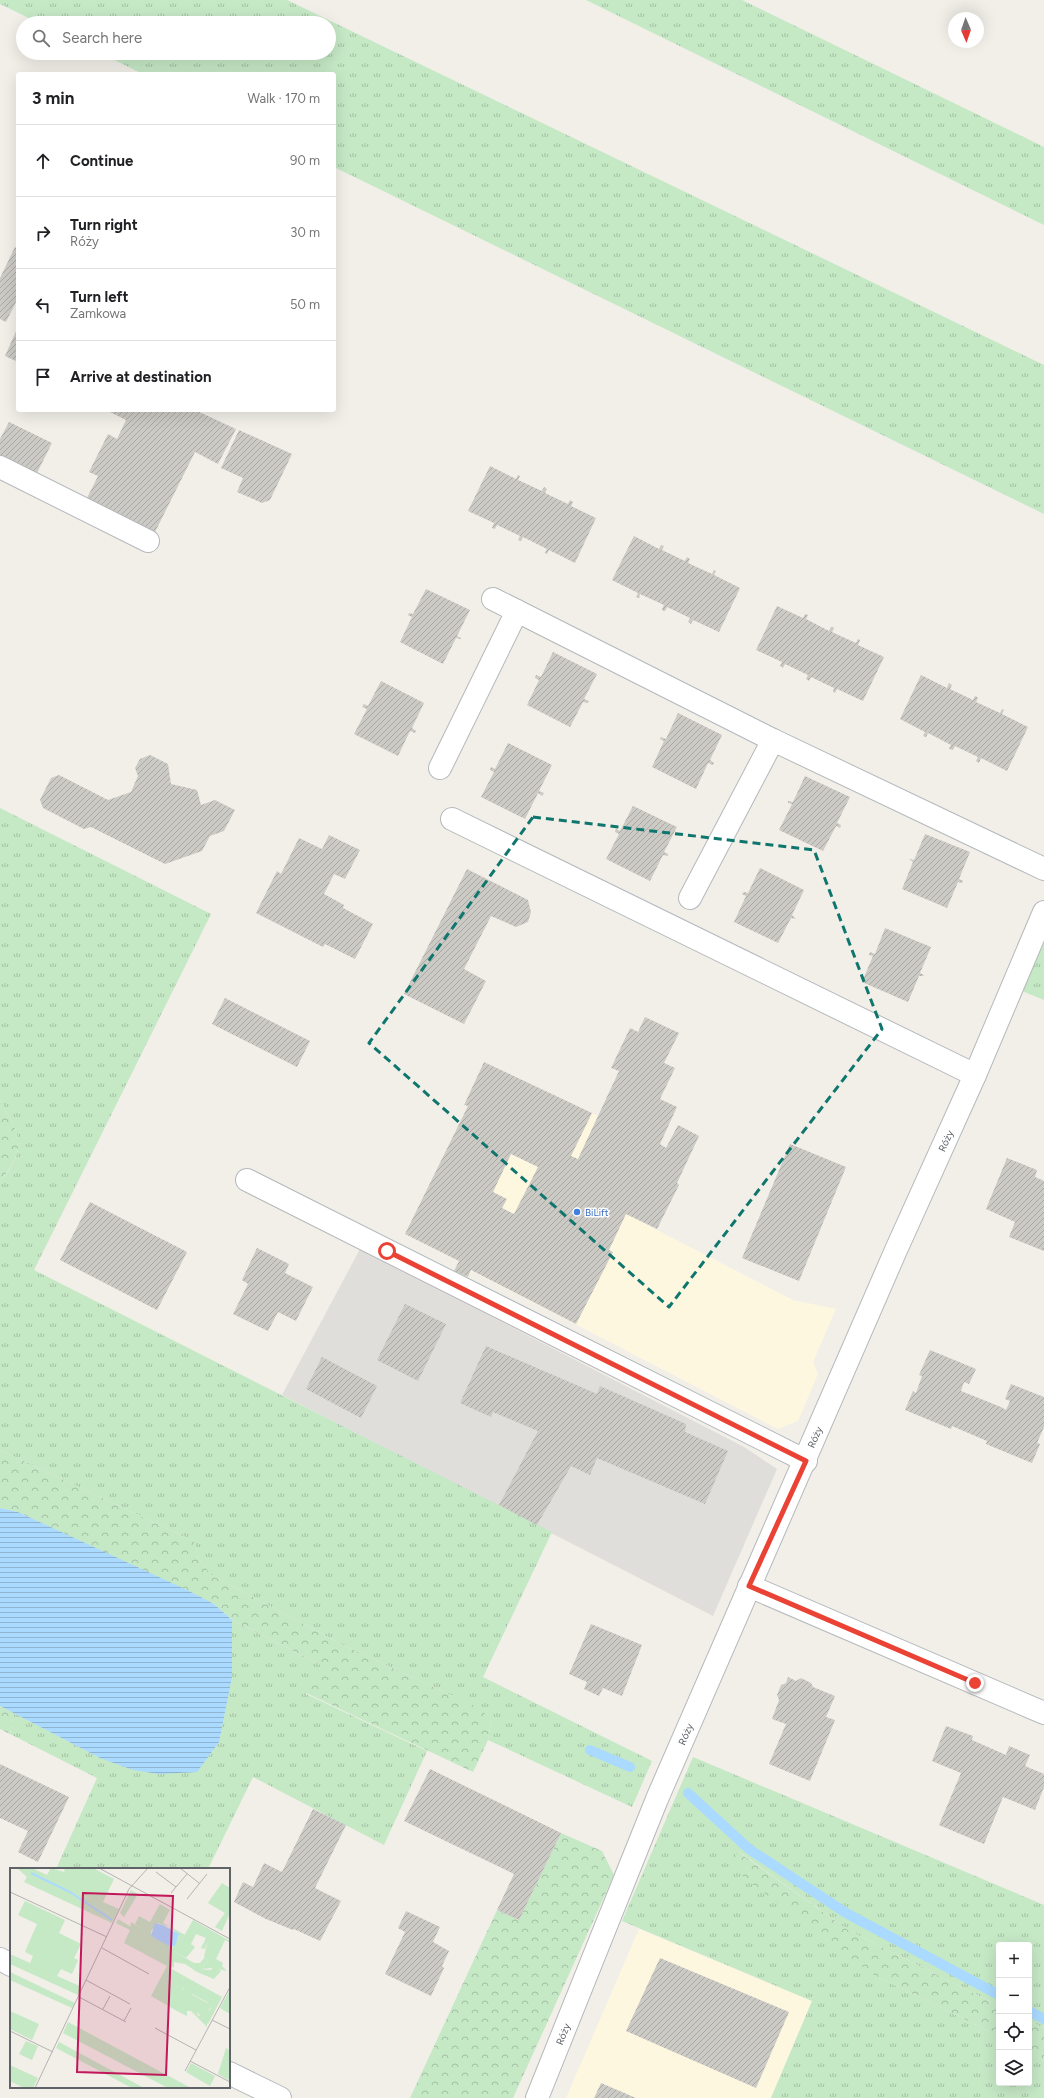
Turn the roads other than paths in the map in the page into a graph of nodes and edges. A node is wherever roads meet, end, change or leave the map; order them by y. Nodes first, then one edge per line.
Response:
1 (0, 467) edge
2 (148, 541) dead end
3 (493, 599) dead end
4 (517, 611) junction
5 (773, 740) junction
6 (440, 768) dead end
7 (452, 819) dead end
8 (1044, 869) edge
9 (690, 898) dead end
10 (1044, 912) edge
11 (975, 1075) junction
12 (247, 1180) dead end
13 (806, 1461) junction
14 (749, 1586) junction
15 (1044, 1713) edge
16 (0, 1959) edge
17 (10, 1964) edge
18 (230, 2073) edge
19 (280, 2098) edge
20 (537, 2098) edge

1 - 2 street
3 - 4 street
4 - 5 street
4 - 6 street
5 - 8 street
5 - 9 street
7 - 11 street
10 - 11 street, Róży
11 - 13 street, Róży
12 - 13 street
13 - 14 street, Róży
14 - 15 street
14 - 20 street, Róży
16 - 17 street
18 - 19 street

